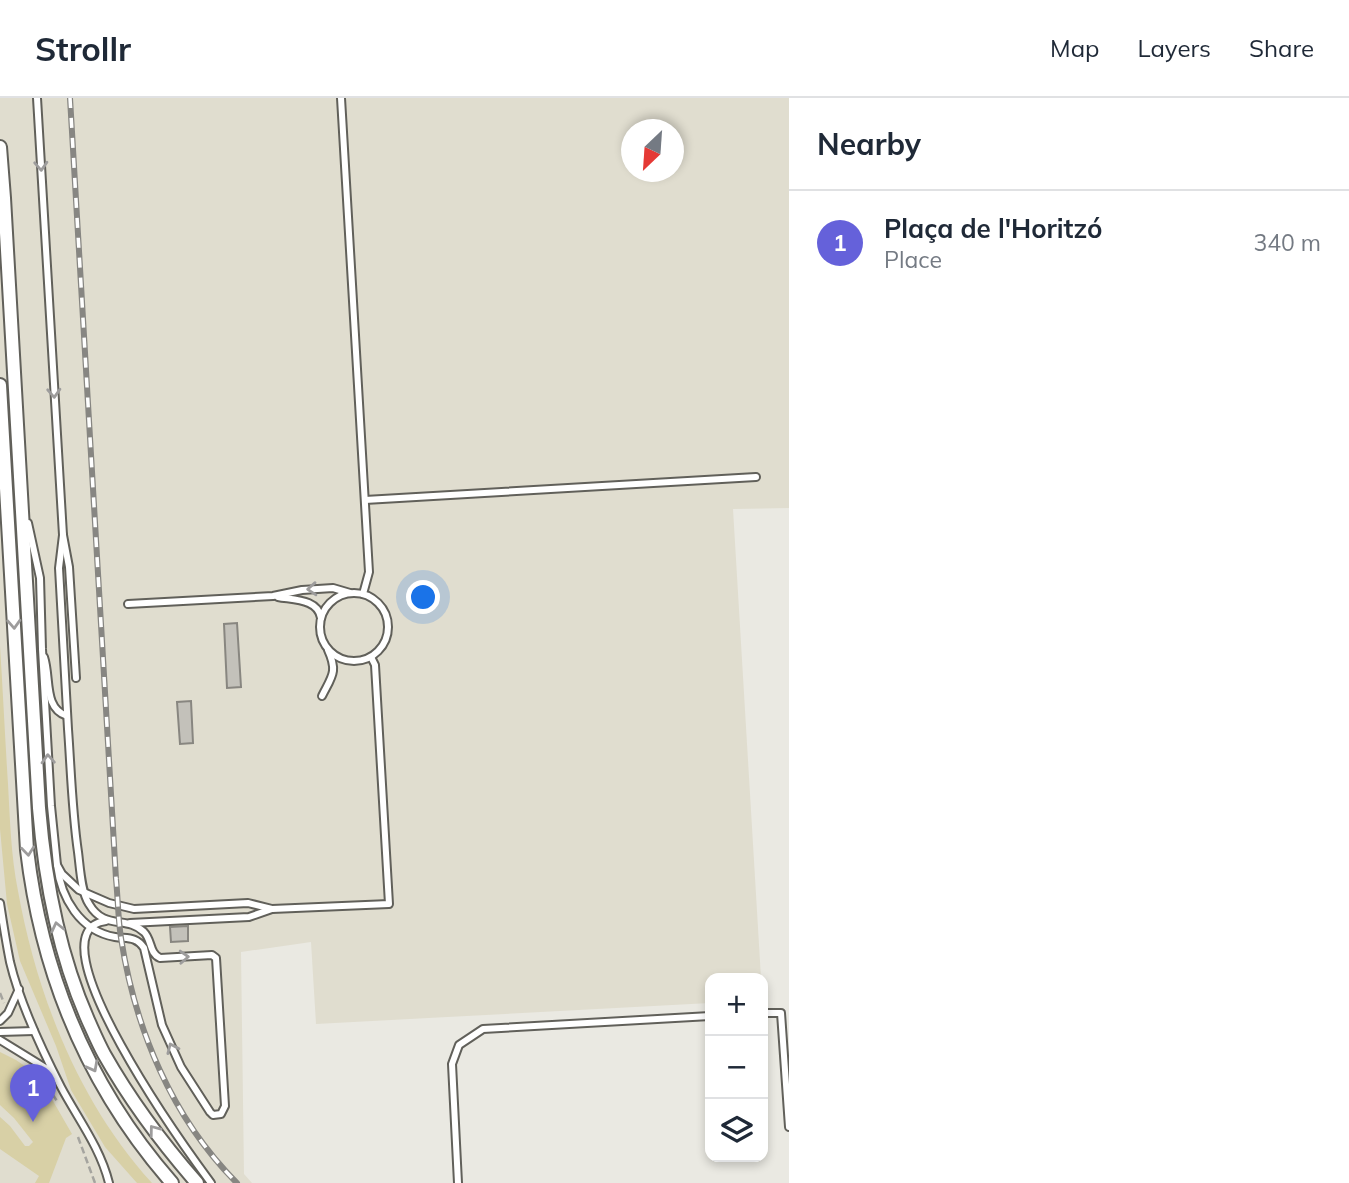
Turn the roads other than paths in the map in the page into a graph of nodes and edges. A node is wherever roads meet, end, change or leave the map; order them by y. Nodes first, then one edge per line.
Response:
1 (37, 98) edge
2 (341, 98) edge
3 (0, 146) edge
4 (0, 385) edge
5 (756, 477) dead end
6 (22, 494) junction
7 (365, 500) junction
8 (63, 535) junction
9 (350, 593) junction
10 (363, 594) junction
11 (273, 596) junction
12 (128, 604) dead end
13 (321, 620) junction
14 (326, 645) junction
15 (42, 649) junction
16 (371, 657) junction
17 (76, 678) dead end
18 (321, 696) dead end
19 (67, 716) junction
20 (57, 865) junction
21 (85, 892) junction
22 (0, 903) edge
23 (147, 909) junction
24 (272, 909) junction
25 (106, 921) junction
26 (148, 922) junction
27 (127, 923) junction
28 (91, 927) junction
29 (19, 989) junction
30 (768, 1013) edge
31 (705, 1016) edge
32 (0, 1021) edge
33 (34, 1031) junction
34 (0, 1032) edge
35 (0, 1040) edge
36 (54, 1073) junction
37 (789, 1127) edge
38 (109, 1183) edge
39 (172, 1183) edge
40 (197, 1183) edge
41 (211, 1183) edge
42 (458, 1183) edge

1 -> 8 lane
2 - 7 lane
3 - 6 street
4 -> 39 street
5 - 7 lane
6 - 15 lane
40 -> 6 street
7 - 10 lane
8 - 17 lane
8 - 19 lane
9 - 10 lane
9 -> 11 lane
9 - 13 lane
10 - 16 lane
11 - 12 lane
11 - 13 lane
13 - 14 lane
14 - 16 lane
14 - 18 lane
15 - 19 lane
20 -> 15 lane
16 - 24 lane
19 - 21 lane
20 - 21 lane
20 - 28 lane
21 - 23 lane
21 - 25 lane
22 - 29 lane
23 - 24 lane
23 - 26 lane
24 - 26 lane
25 - 27 lane
25 - 28 lane
26 - 27 lane
27 -> 28 lane
28 - 41 lane
29 - 32 lane
29 - 33 lane
30 - 37 lane
31 - 42 lane
33 - 34 lane
33 - 36 lane
35 - 36 lane
36 - 38 lane

